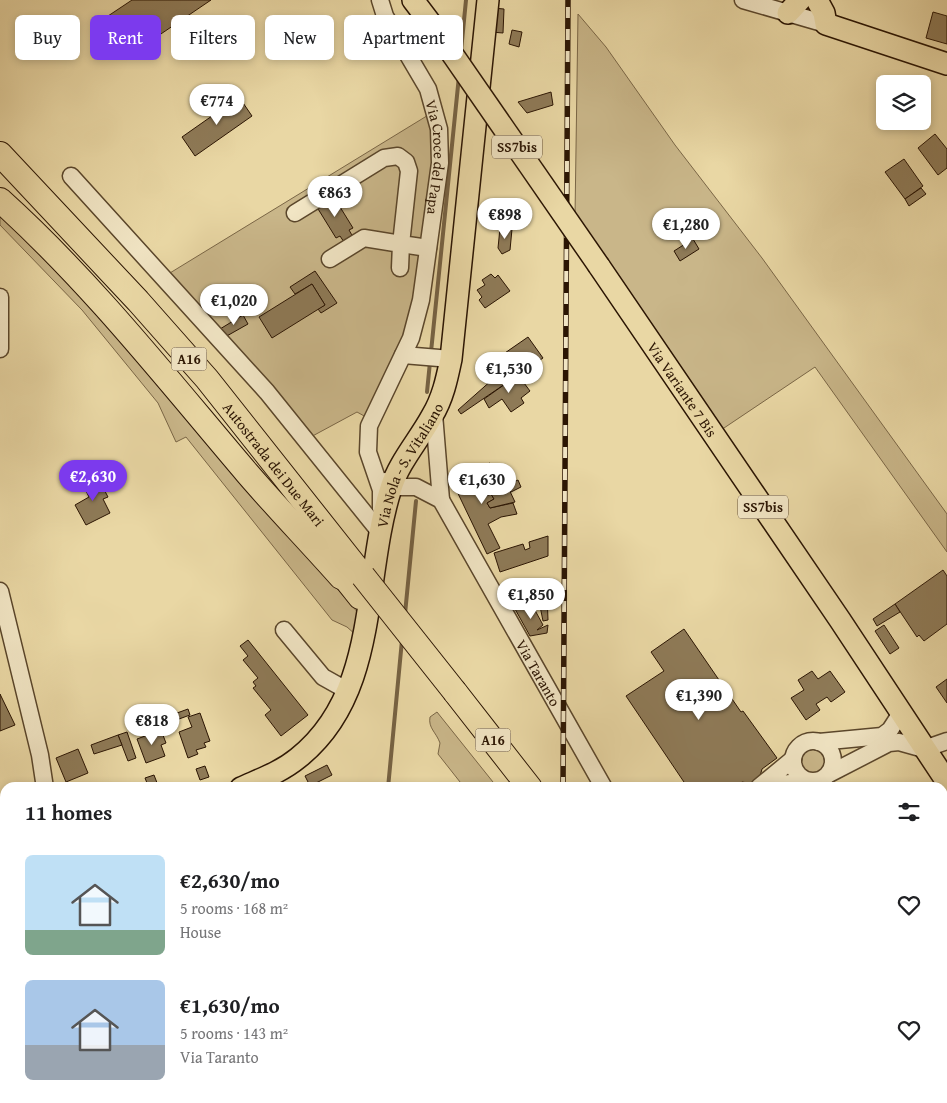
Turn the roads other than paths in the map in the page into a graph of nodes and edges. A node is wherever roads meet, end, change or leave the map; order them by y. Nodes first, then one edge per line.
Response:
1 (380, 0) edge
2 (413, 0) edge
3 (488, 0) edge
4 (743, 0) edge
5 (810, 0) edge
6 (817, 0) edge
7 (824, 0) edge
8 (794, 7) edge
9 (821, 23) junction
10 (874, 41) junction
11 (947, 64) edge
12 (0, 154) edge
13 (71, 176) dead end
14 (0, 177) edge
15 (0, 200) edge
16 (295, 213) dead end
17 (401, 244) junction
18 (428, 248) junction
19 (330, 259) dead end
20 (400, 268) dead end
21 (0, 297) edge
22 (0, 349) edge
23 (403, 355) junction
24 (437, 358) junction
25 (434, 414) junction
26 (384, 480) junction
27 (441, 500) junction
28 (379, 531) junction
29 (362, 587) junction
30 (0, 591) edge
31 (284, 630) dead end
32 (348, 691) junction
33 (450, 698) junction
34 (901, 713) junction
35 (947, 741) edge
36 (819, 742) junction
37 (924, 749) junction
38 (793, 758) junction
39 (829, 774) junction
40 (942, 775) edge
41 (806, 781) junction
42 (44, 782) edge
43 (255, 782) edge
44 (507, 782) edge
45 (525, 782) edge
46 (601, 782) edge
47 (765, 782) edge
48 (798, 782) edge

1 - 18 street, Via Croce del Papa
2 - 34 main road, Via Variante 7 Bis / SS7bis, bridge
3 - 24 main road, Via Nola - S. Vitaliano
4 - 8 street
5 - 9 main road
6 - 9 main road
7 - 10 main road
8 - 9 street
9 - 10 main road
10 - 11 main road
12 - 29 highway, Autostrada dei Due Mari / A16
13 - 28 street
14 - 29 highway, Autostrada dei Due Mari / A16
15 - 29 highway
16 - 17 street
17 - 18 street
17 - 19 street
17 - 20 street
18 - 23 street, Via Croce del Papa
21 - 22 street
23 - 24 street
23 - 26 street, Via Croce del Papa
24 - 25 main road, Via Nola - S. Vitaliano
25 - 26 main road, Via Nola - S. Vitaliano
25 - 27 street
26 - 27 street
26 - 28 main road, Via Nola - S. Vitaliano
27 - 46 street, Via Taranto
28 - 32 main road, Via Nola - S. Vitaliano
29 - 33 highway, Autostrada dei Due Mari / A16
30 - 42 street
31 - 32 street
32 - 43 main road, Via Nola - S. Vitaliano
33 - 44 highway, Autostrada dei Due Mari / A16
33 - 45 highway, Autostrada dei Due Mari / A16
34 - 36 street
34 - 37 main road, Via Variante 7 Bis / SS7bis
35 - 37 street
36 - 38 street
36 - 39 street
37 - 39 street
37 - 40 main road, Via Variante 7 Bis / SS7bis
38 - 41 street
38 - 47 street
39 - 41 street
41 - 48 street

